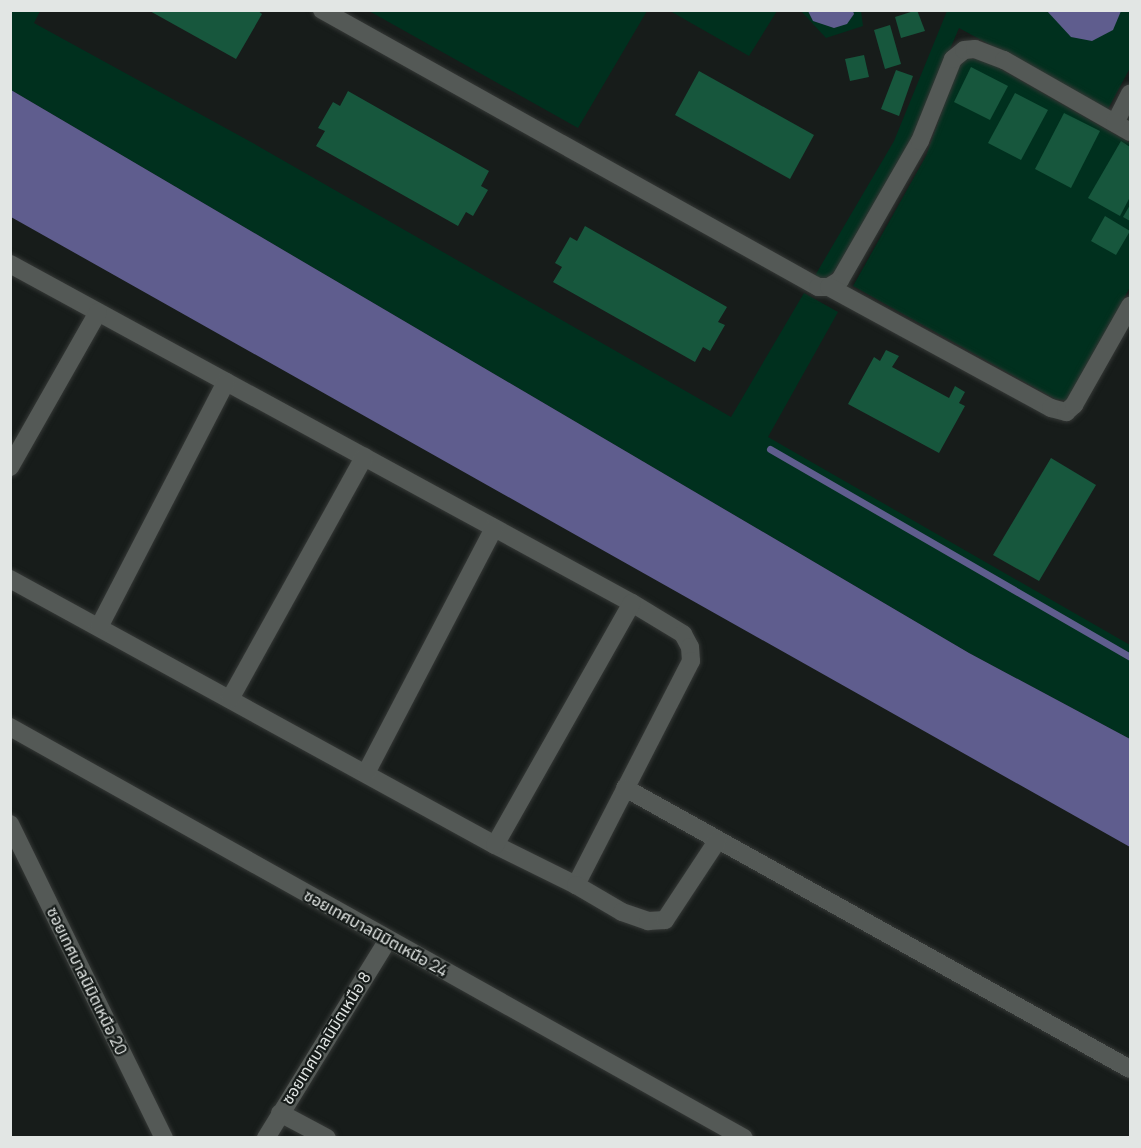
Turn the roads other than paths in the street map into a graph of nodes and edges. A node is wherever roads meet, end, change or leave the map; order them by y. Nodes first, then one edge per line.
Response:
1 (322, 10) edge
2 (1131, 94) edge
3 (1123, 127) edge
4 (10, 264) edge
5 (829, 287) junction
6 (1131, 306) edge
7 (98, 312) junction
8 (226, 382) junction
9 (364, 457) junction
10 (10, 467) edge
11 (494, 528) junction
12 (10, 579) edge
13 (632, 603) junction
14 (99, 627) junction
15 (230, 699) junction
16 (10, 727) edge
17 (366, 773) junction
18 (625, 788) junction
19 (10, 824) edge
20 (717, 841) junction
21 (495, 845) junction
22 (576, 885) junction
23 (388, 940) junction
24 (1131, 1069) edge
25 (279, 1113) junction
26 (165, 1137) edge
27 (266, 1137) edge
28 (327, 1137) edge
29 (744, 1137) edge

1 - 5 street
2 - 3 street
3 - 5 street
4 - 7 street
5 - 6 street
7 - 8 street
7 - 10 street
8 - 9 street
8 - 14 street
9 - 11 street
9 - 15 street
11 - 13 street
11 - 17 street
12 - 14 street
13 - 18 street
13 - 21 street
14 - 15 street
15 - 17 street
16 - 23 street, ซอยเทศบาลนิมิตเหนือ 24
17 - 21 street
18 - 20 street
18 - 22 street
19 - 26 street, ซอยเทศบาลนิมิตเหนือ 20
20 - 22 street
20 - 24 street
21 - 22 street
23 - 25 street, ซอยเทศบาลนิมิตเหนือ 8
23 - 29 street, ซอยเทศบาลนิมิตเหนือ 24
25 - 27 street, ซอยเทศบาลนิมิตเหนือ 8
25 - 28 street

